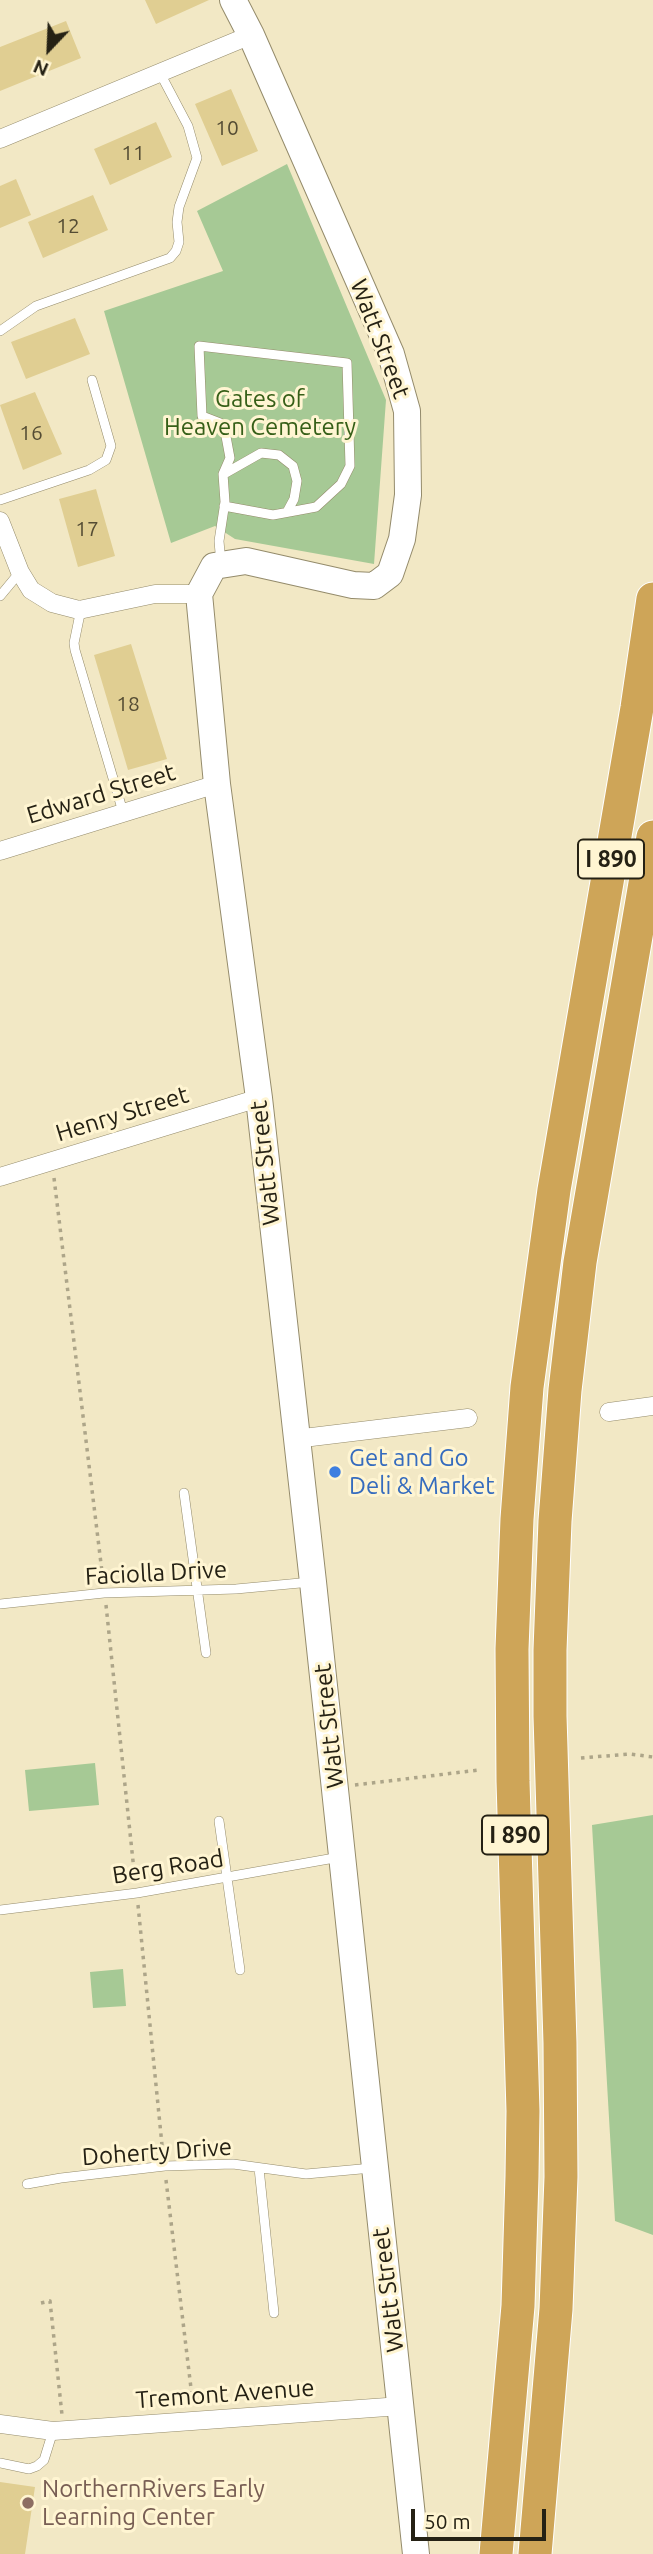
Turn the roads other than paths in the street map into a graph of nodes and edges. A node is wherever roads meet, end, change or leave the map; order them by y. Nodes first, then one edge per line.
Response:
1 (233, 0) edge
2 (251, 35) junction
3 (160, 73) junction
4 (0, 139) edge
5 (0, 331) edge
6 (92, 380) dead end
7 (223, 474) junction
8 (0, 500) edge
9 (224, 506) junction
10 (287, 512) junction
11 (0, 521) edge
12 (221, 565) junction
13 (20, 572) junction
14 (200, 594) junction
15 (0, 596) edge
16 (653, 599) edge
17 (81, 609) junction
18 (217, 783) junction
19 (123, 812) junction
20 (653, 837) edge
21 (0, 850) edge
22 (259, 1098) junction
23 (0, 1177) edge
24 (653, 1406) edge
25 (609, 1412) dead end
26 (468, 1418) dead end
27 (295, 1439) junction
28 (184, 1493) dead end
29 (313, 1582) junction
30 (198, 1590) junction
31 (0, 1604) edge
32 (206, 1653) dead end
33 (219, 1821) dead end
34 (341, 1857) junction
35 (229, 1877) junction
36 (0, 1909) edge
37 (240, 1970) dead end
38 (373, 2167) junction
39 (259, 2168) junction
40 (27, 2184) dead end
41 (274, 2313) dead end
42 (401, 2406) junction
43 (0, 2424) edge
44 (59, 2431) junction
45 (0, 2463) edge
46 (416, 2554) edge
47 (496, 2554) edge
48 (535, 2554) edge

1 - 2 street, Watt Street
2 - 3 street
2 - 12 street, Watt Street
3 - 4 street
3 - 5 lane
6 - 8 lane
7 - 9 lane
7 - 10 lane
7 - 10 lane
9 - 10 lane
9 - 12 lane
11 - 13 street
12 - 14 street
13 - 15 lane
13 - 17 street
14 - 17 street
14 - 18 street, Watt Street
16 - 47 highway, I 890
17 - 19 lane
18 - 19 street, Edward Street
18 - 22 street, Watt Street
19 - 21 street, Edward Street
20 - 48 highway, I 890
22 - 23 street, Henry Street
22 - 27 street, Watt Street
24 - 25 street
26 - 27 street
27 - 29 street, Watt Street
28 - 30 lane
29 - 30 lane, Faciolla Drive
29 - 34 street, Watt Street
30 - 31 lane, Faciolla Drive
30 - 32 lane
33 - 35 lane
34 - 35 lane, Berg Road
34 - 38 street, Watt Street
35 - 36 lane, Berg Road
35 - 37 lane
38 - 39 lane, Doherty Drive
38 - 42 street, Watt Street
39 - 40 lane, Doherty Drive
39 - 41 lane
42 - 44 street, Tremont Avenue
42 - 46 street, Watt Street
43 - 44 street, Tremont Avenue
44 - 45 lane

